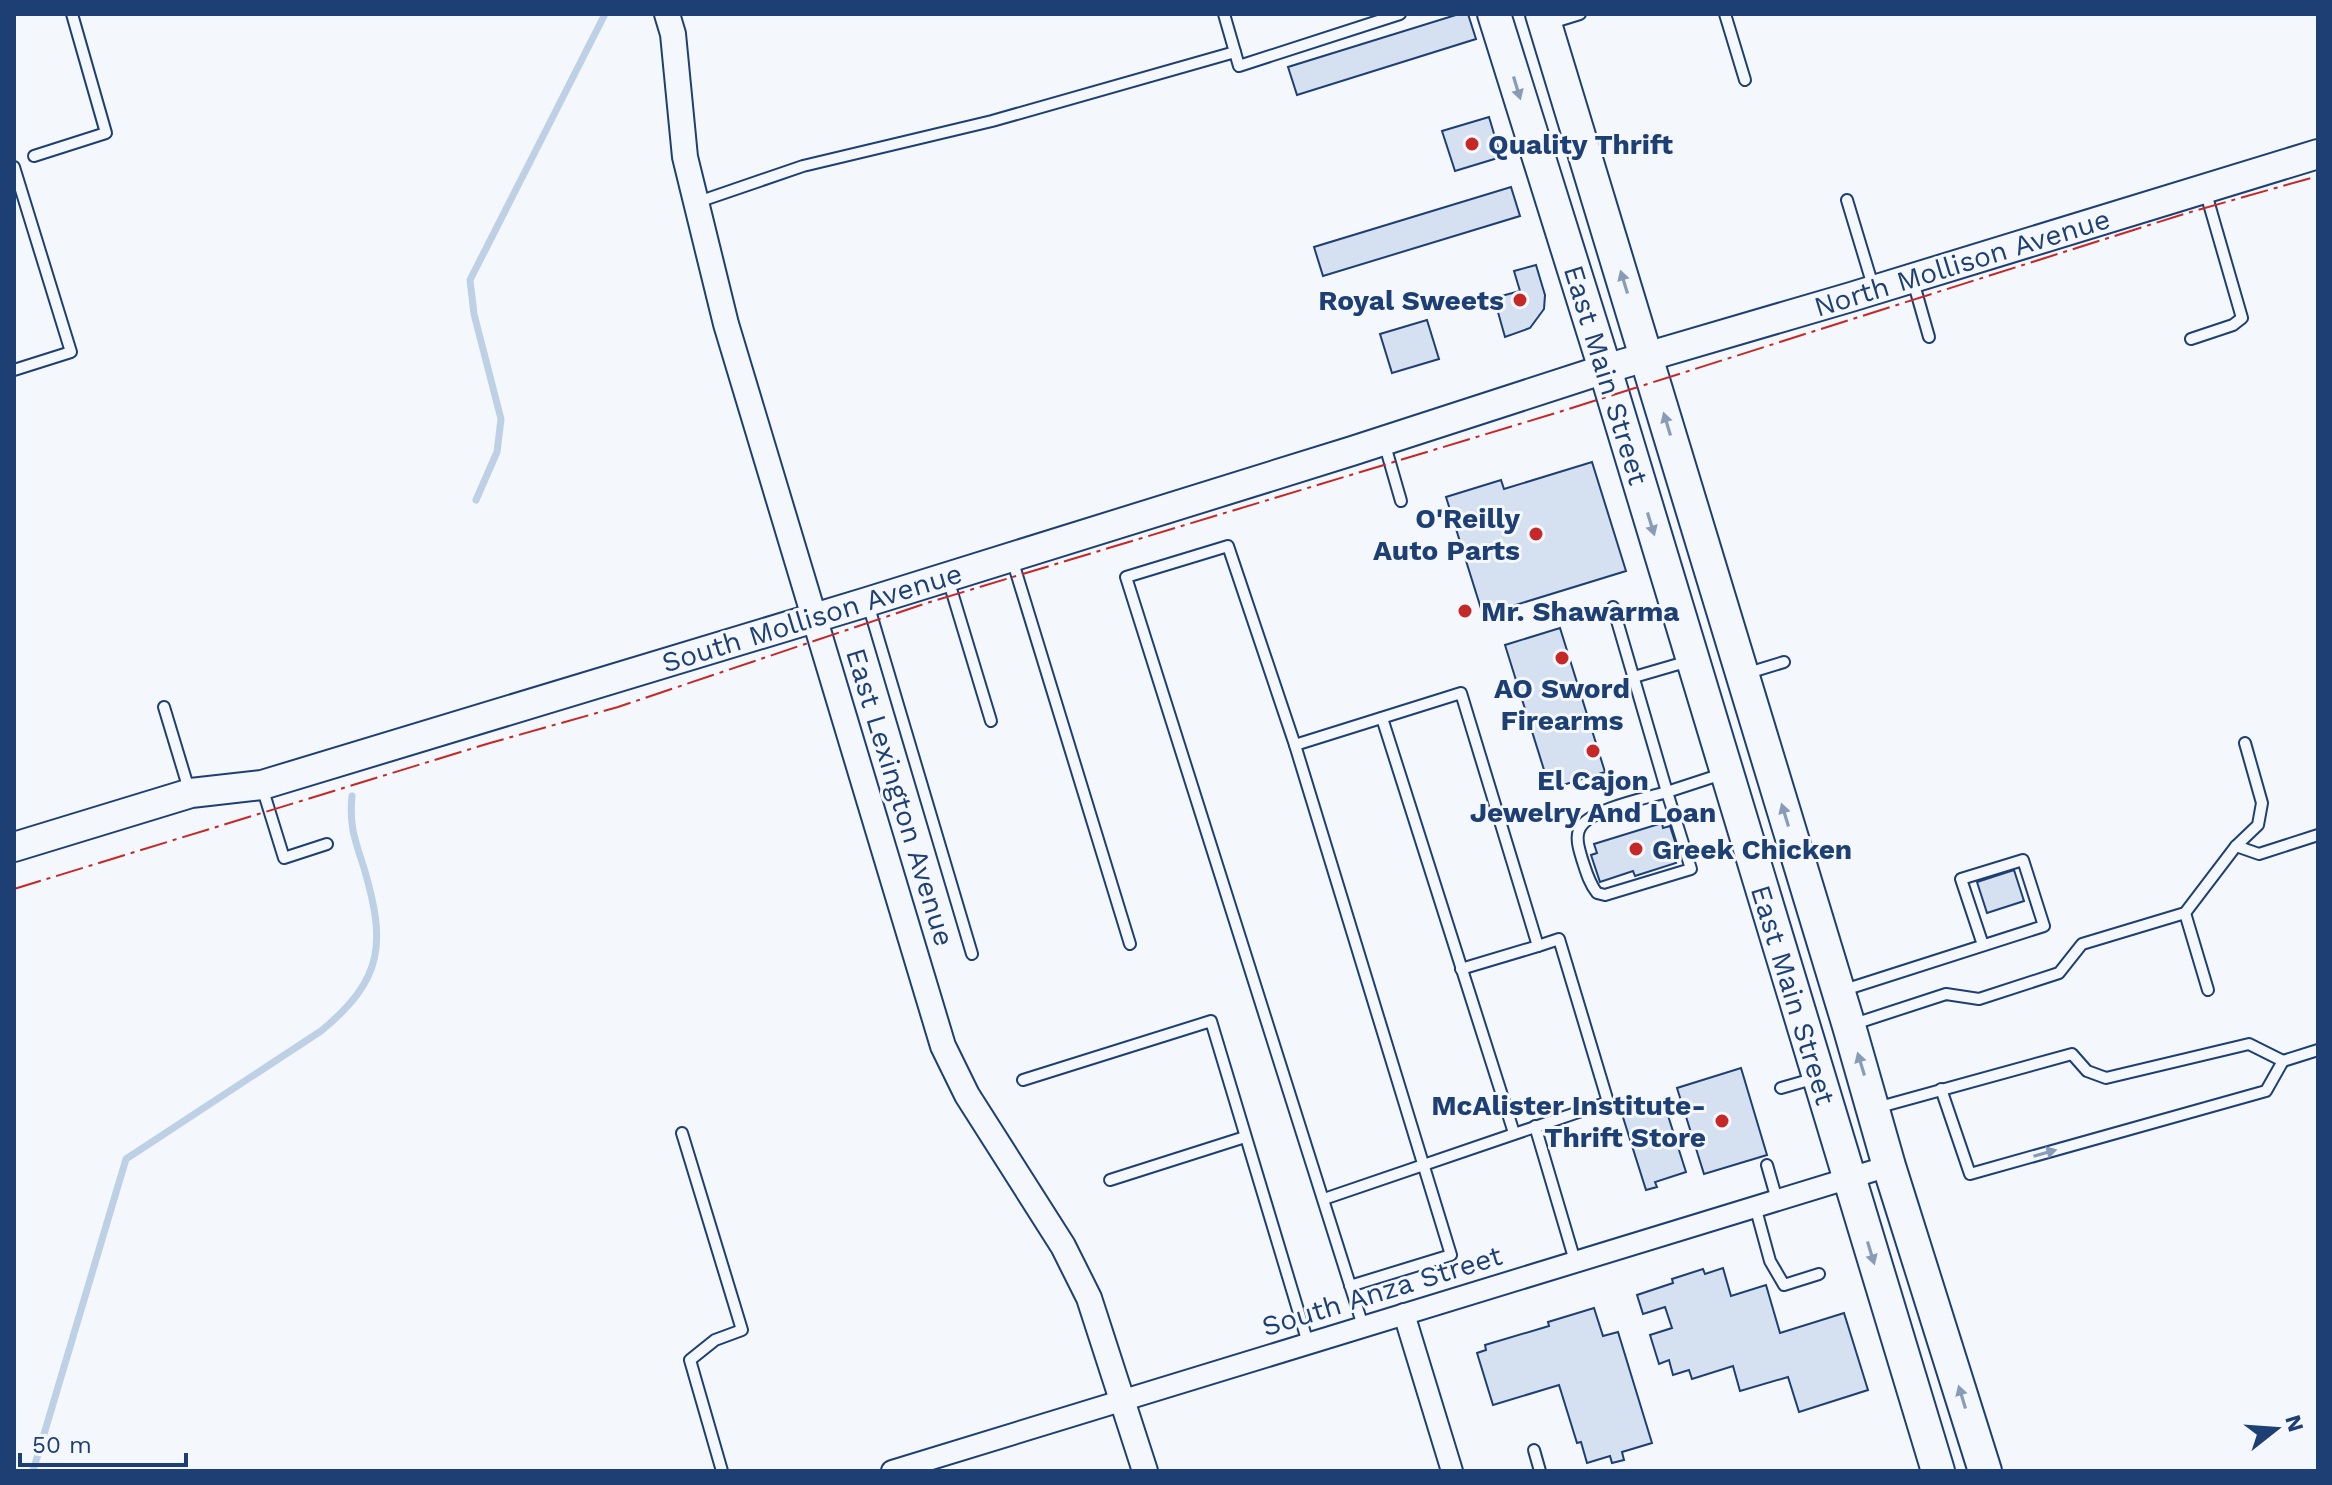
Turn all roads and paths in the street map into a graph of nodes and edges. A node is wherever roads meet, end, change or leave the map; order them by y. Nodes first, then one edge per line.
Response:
1 (72, 14) edge
2 (667, 14) edge
3 (1224, 14) edge
4 (1400, 14) edge
5 (1494, 14) edge
6 (1580, 14) edge
7 (1725, 14) edge
8 (1543, 19) edge
9 (1235, 52) junction
10 (1745, 80) dead end
11 (2318, 154) edge
12 (34, 156) dead end
13 (14, 167) edge
14 (2205, 188) junction
15 (1847, 200) dead end
16 (696, 203) junction
17 (1912, 278) junction
18 (1874, 290) junction
19 (1929, 337) dead end
20 (2191, 339) dead end
21 (1647, 357) junction
22 (1605, 369) junction
23 (14, 370) edge
24 (1384, 441) junction
25 (1401, 501) dead end
26 (1012, 557) junction
27 (947, 577) junction
28 (867, 602) junction
29 (1613, 607) dead end
30 (816, 618) junction
31 (1692, 660) junction
32 (1784, 662) dead end
33 (1743, 674) junction
34 (1634, 677) junction
35 (164, 707) dead end
36 (1382, 718) junction
37 (991, 721) dead end
38 (2245, 743) dead end
39 (1295, 745) junction
40 (1726, 773) junction
41 (262, 785) junction
42 (1667, 792) junction
43 (191, 793) junction
44 (2318, 835) edge
45 (327, 844) dead end
46 (2236, 846) junction
47 (14, 847) edge
48 (2185, 913) junction
49 (1130, 944) dead end
50 (1983, 945) junction
51 (1538, 946) junction
52 (972, 954) dead end
53 (1461, 969) junction
54 (2208, 990) dead end
55 (1839, 992) junction
56 (1849, 1026) junction
57 (2318, 1050) edge
58 (2283, 1061) junction
59 (1817, 1077) junction
60 (1023, 1080) dead end
61 (1781, 1088) dead end
62 (1941, 1089) junction
63 (1874, 1108) junction
64 (1535, 1126) junction
65 (682, 1133) dead end
66 (1514, 1133) junction
67 (1245, 1137) junction
68 (1424, 1163) junction
69 (1767, 1165) dead end
70 (1889, 1166) junction
71 (1848, 1178) junction
72 (1110, 1180) dead end
73 (1324, 1199) junction
74 (1777, 1200) junction
75 (1755, 1206) junction
76 (1575, 1261) junction
77 (1819, 1274) dead end
78 (1350, 1286) junction
79 (1404, 1314) junction
80 (1363, 1326) junction
81 (1308, 1343) junction
82 (1123, 1400) junction
83 (1534, 1450) dead end
84 (722, 1471) edge
85 (892, 1471) edge
86 (1145, 1471) edge
87 (1452, 1471) edge
88 (1540, 1471) edge
89 (1938, 1471) edge
90 (1985, 1471) edge

1 - 12 lane
2 - 16 street, East Lexington Avenue
3 - 9 lane
4 - 9 lane
5 -> 22 main road, East Main Street
6 - 8 lane
7 - 10 lane
21 -> 8 main road, East Main Street
9 - 16 lane
11 - 14 main road, North Mollison Avenue
13 - 23 lane
14 - 17 main road, North Mollison Avenue
14 - 20 lane
15 - 18 lane
16 - 30 street, East Lexington Avenue
17 - 18 main road, North Mollison Avenue
17 - 19 lane
18 - 21 main road, North Mollison Avenue
21 - 22 main road, North Mollison Avenue
33 -> 21 main road, East Main Street
22 - 24 main road, South Mollison Avenue
22 -> 31 main road, East Main Street
24 - 25 lane
24 - 26 main road, South Mollison Avenue
26 - 27 main road, South Mollison Avenue
26 - 49 lane
27 - 28 main road, South Mollison Avenue
27 - 37 lane
28 - 30 main road, South Mollison Avenue
28 - 52 lane
29 - 34 lane
30 - 41 main road, South Mollison Avenue
30 - 82 street, East Lexington Avenue
31 - 34 lane
31 - 40 main road, East Main Street
32 - 33 lane
55 -> 33 main road, East Main Street
34 - 42 lane
35 - 43 lane
36 - 39 lane
36 - 51 lane
36 - 53 lane
38 - 46 lane
39 - 68 lane
39 - 73 lane
40 - 42 lane
40 - 59 main road, East Main Street
41 - 43 main road, South Mollison Avenue
41 - 45 lane
42 - 42 lane
43 - 47 main road, South Mollison Avenue
44 - 46 lane
46 - 48 lane
48 - 54 lane
48 - 56 lane
50 - 50 lane
50 - 55 lane
51 - 53 lane
51 - 64 lane
53 - 66 lane
55 - 56 main road, East Main Street
63 -> 56 main road, East Main Street
57 - 58 lane
58 - 62 lane
62 -> 58 lane
59 - 61 lane
59 - 71 main road, East Main Street
60 - 67 lane
62 - 63 lane
63 - 70 main road, East Main Street
64 - 66 lane
64 - 76 lane
65 - 84 lane
66 - 68 lane
67 - 72 lane
67 - 81 lane
68 - 73 lane
68 - 78 lane
69 - 74 lane
70 - 71 street, South Anza Street
90 -> 70 main road, East Main Street
71 - 74 street, South Anza Street
71 -> 89 main road, East Main Street
73 - 78 lane
74 - 75 street, South Anza Street
75 - 76 street, South Anza Street
75 - 77 lane
76 - 79 street, South Anza Street
78 - 80 lane
79 - 80 street, South Anza Street
79 - 87 street
80 - 81 street, South Anza Street
81 - 82 street, South Anza Street
82 - 85 street, South Anza Street
82 - 86 street, East Lexington Avenue
83 - 88 lane

